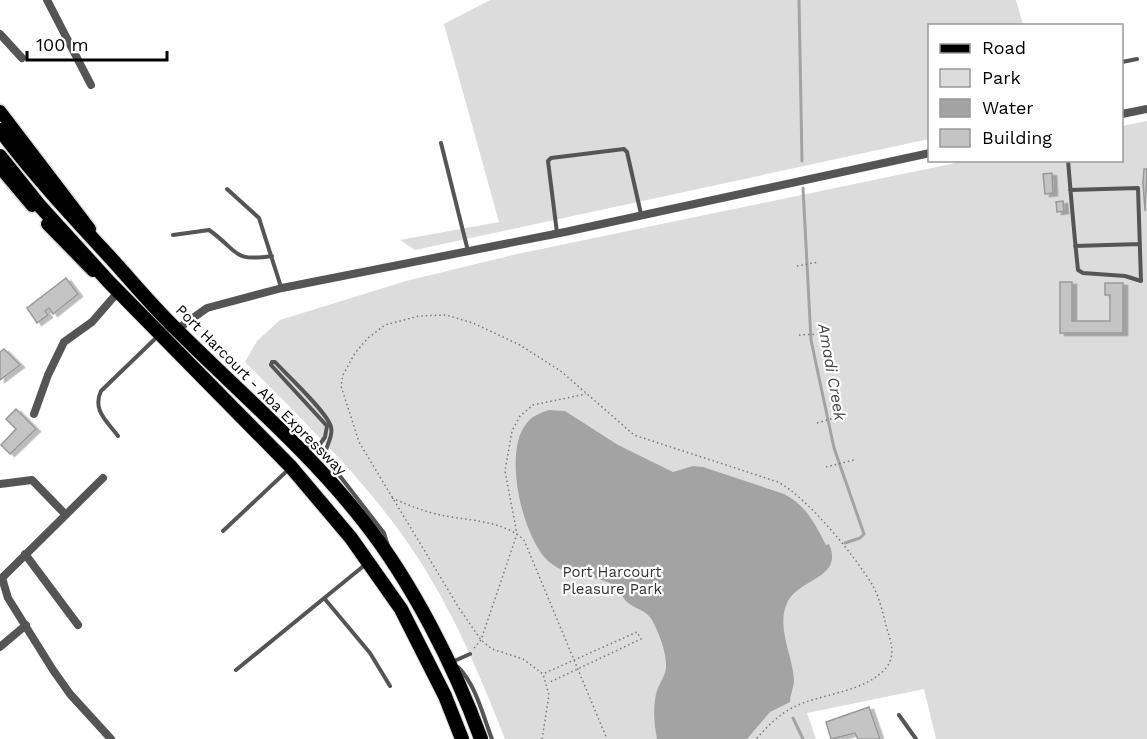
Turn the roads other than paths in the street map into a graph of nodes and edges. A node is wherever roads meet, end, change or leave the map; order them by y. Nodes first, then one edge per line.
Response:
1 (47, 0) edge
2 (0, 34) edge
3 (22, 58) dead end
4 (1137, 59) dead end
5 (1123, 62) edge
6 (91, 85) dead end
7 (1147, 109) edge
8 (0, 111) edge
9 (1123, 114) edge
10 (0, 130) edge
11 (441, 143) dead end
12 (928, 153) edge
13 (2, 162) edge
14 (1068, 162) edge
15 (227, 189) dead end
16 (1070, 190) junction
17 (642, 215) junction
18 (556, 233) junction
19 (173, 235) dead end
20 (1140, 244) junction
21 (1076, 246) junction
22 (468, 252) junction
23 (107, 254) junction
24 (272, 256) junction
25 (114, 287) junction
26 (282, 288) junction
27 (176, 330) junction
28 (159, 335) junction
29 (34, 414) dead end
30 (118, 436) dead end
31 (293, 442) junction
32 (291, 467) junction
33 (103, 478) dead end
34 (0, 484) edge
35 (66, 515) junction
36 (223, 531) dead end
37 (25, 554) junction
38 (389, 555) junction
39 (369, 561) junction
40 (324, 598) junction
41 (26, 625) junction
42 (78, 625) dead end
43 (0, 647) edge
44 (470, 654) road end
45 (448, 664) junction
46 (236, 669) dead end
47 (390, 686) dead end
48 (900, 715) dead end
49 (111, 739) edge
50 (462, 739) edge
51 (480, 739) edge
52 (492, 739) edge
53 (916, 739) edge

1 - 6 street
2 - 3 street
4 - 5 lane
7 - 9 street
8 - 23 main road
10 - 23 highway, Port Harcourt - Aba Expressway
11 - 22 lane
12 - 17 street
13 - 25 highway
14 - 16 lane
15 - 24 lane
16 - 20 lane
16 - 21 lane
17 - 18 street
17 - 18 lane
18 - 22 street
19 - 24 lane
20 - 21 lane
20 - 21 lane
22 - 26 street
23 - 27 highway, Port Harcourt - Aba Expressway
24 - 26 lane
25 - 28 highway
25 - 29 street
26 - 27 street
27 - 31 highway, Port Harcourt - Aba Expressway
28 - 30 lane
28 - 32 highway
31 - 38 highway, Port Harcourt - Aba Expressway
31 - 38 lane
32 - 36 lane
32 - 39 highway
33 - 35 street
34 - 35 street
35 - 37 street
37 - 41 street
37 - 42 street
38 - 45 highway, Port Harcourt - Aba Expressway
39 - 40 lane
39 - 50 highway
40 - 46 lane
40 - 47 lane
41 - 43 street
41 - 49 street
44 - 45 lane
45 - 51 highway, Port Harcourt - Aba Expressway
45 - 52 lane
48 - 53 lane

